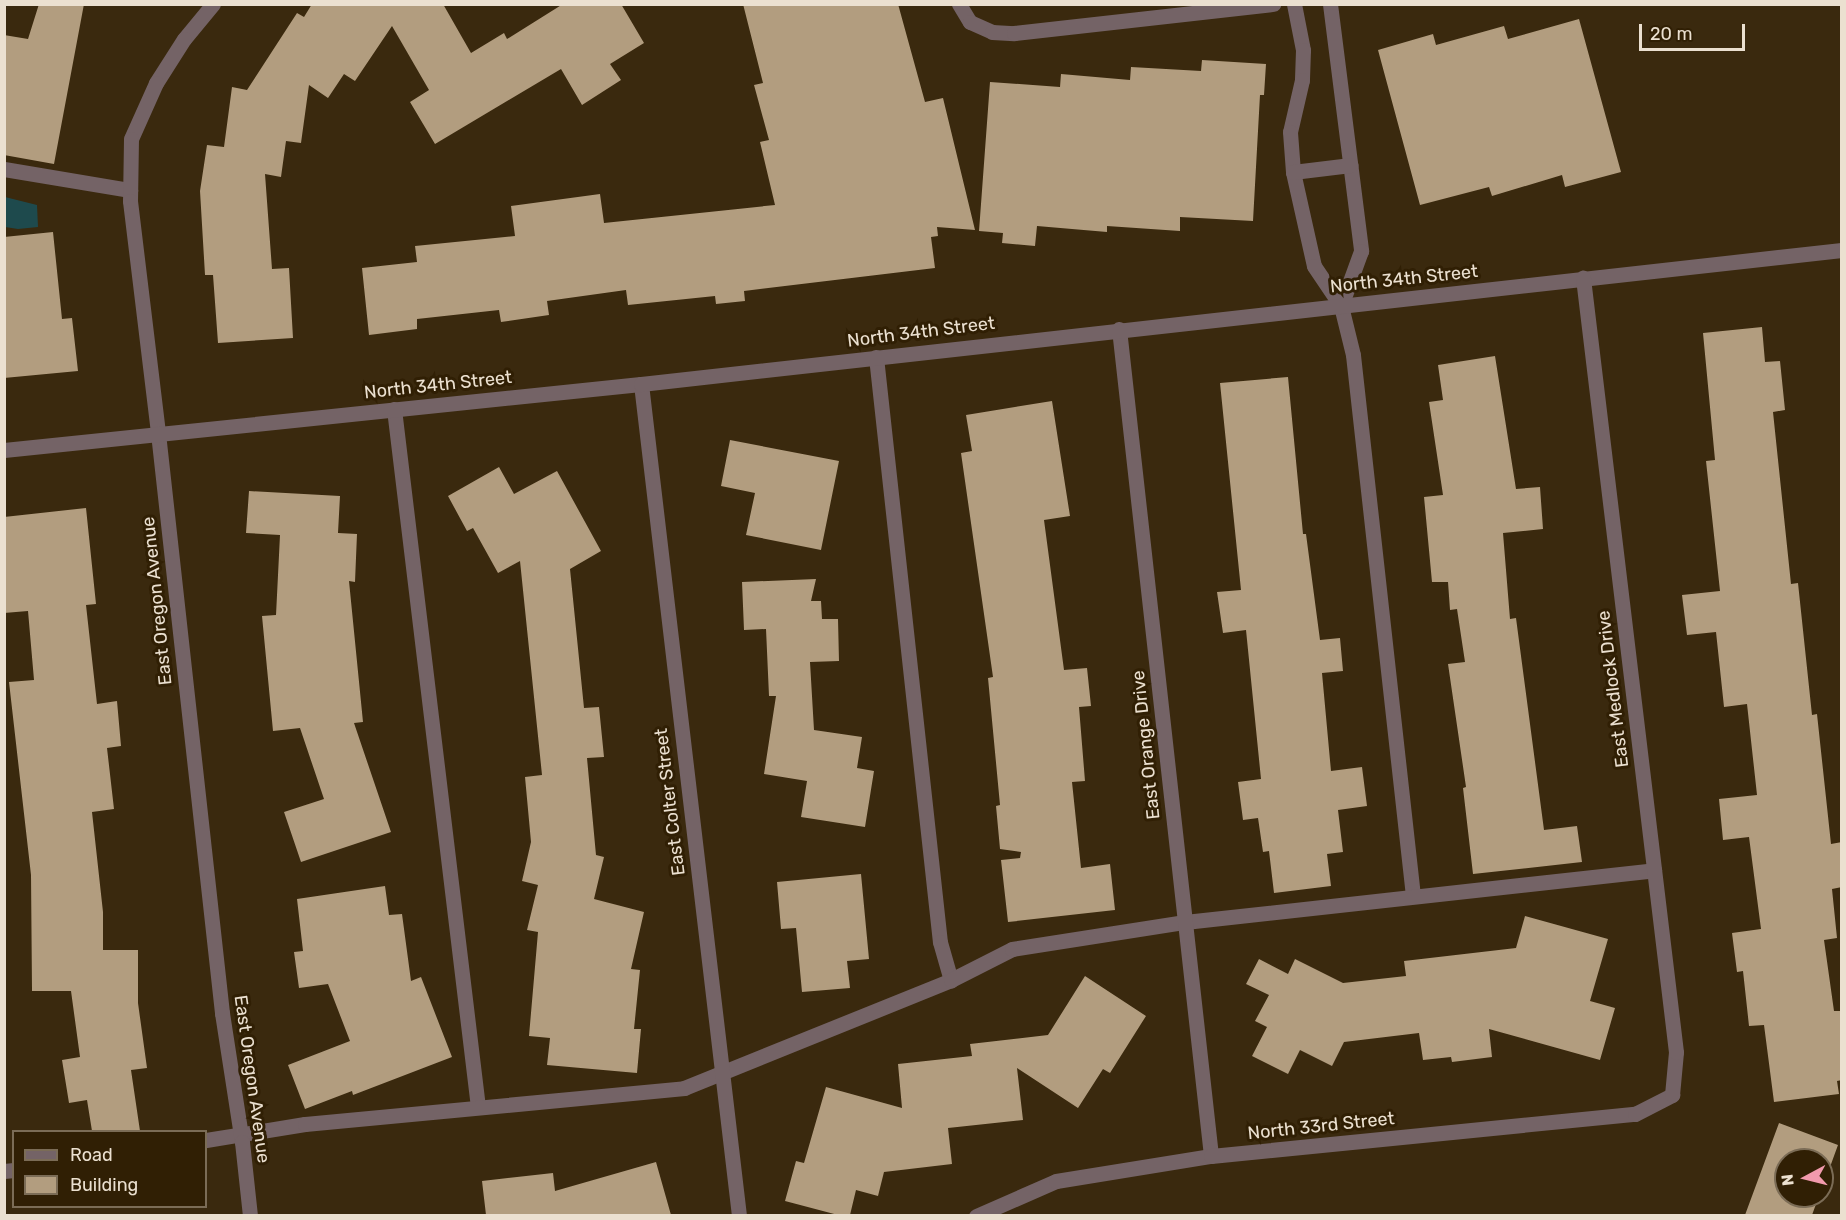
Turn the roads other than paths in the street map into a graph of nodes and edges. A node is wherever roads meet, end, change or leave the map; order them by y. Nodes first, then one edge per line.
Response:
1 (213, 4) edge
2 (959, 4) edge
3 (1274, 4) edge
4 (1294, 4) edge
5 (1330, 4) edge
6 (1351, 165) junction
7 (4, 169) edge
8 (1293, 172) junction
9 (130, 190) junction
10 (1842, 250) edge
11 (1584, 278) junction
12 (1341, 306) junction
13 (1119, 329) junction
14 (876, 357) junction
15 (641, 384) junction
16 (394, 409) junction
17 (158, 433) junction
18 (4, 450) edge
19 (1654, 870) junction
20 (1413, 896) junction
21 (1185, 922) junction
22 (951, 980) junction
23 (721, 1072) junction
24 (1672, 1095) joint
25 (478, 1107) junction
26 (240, 1135) junction
27 (207, 1140) edge
28 (1211, 1156) junction
29 (250, 1215) edge
30 (738, 1215) edge
31 (976, 1215) edge

1 - 9 street, East Oregon Avenue
2 - 3 street
4 - 8 street
5 - 6 street
6 - 8 street
6 - 12 street
7 - 9 street
8 - 12 street
9 - 17 street, East Oregon Avenue
10 - 11 street, North 34th Street
11 - 12 street, North 34th Street
11 - 19 street, East Medlock Drive
12 - 13 street, North 34th Street
12 - 20 street
13 - 14 street, North 34th Street
13 - 21 street, East Orange Drive
14 - 15 street, North 34th Street
14 - 22 street
15 - 16 street, North 34th Street
15 - 23 street, East Colter Street
16 - 17 street, North 34th Street
16 - 25 street
17 - 18 street, North 34th Street
17 - 26 street, East Oregon Avenue
19 - 20 street
19 - 24 street, East Medlock Drive
20 - 21 street
21 - 22 street
21 - 28 street, East Orange Drive
22 - 23 street
23 - 25 street
23 - 30 street, East Colter Street
24 - 28 street, North 33rd Street
25 - 26 street
26 - 27 street
26 - 29 street, East Oregon Avenue
28 - 31 street, North 33rd Street

